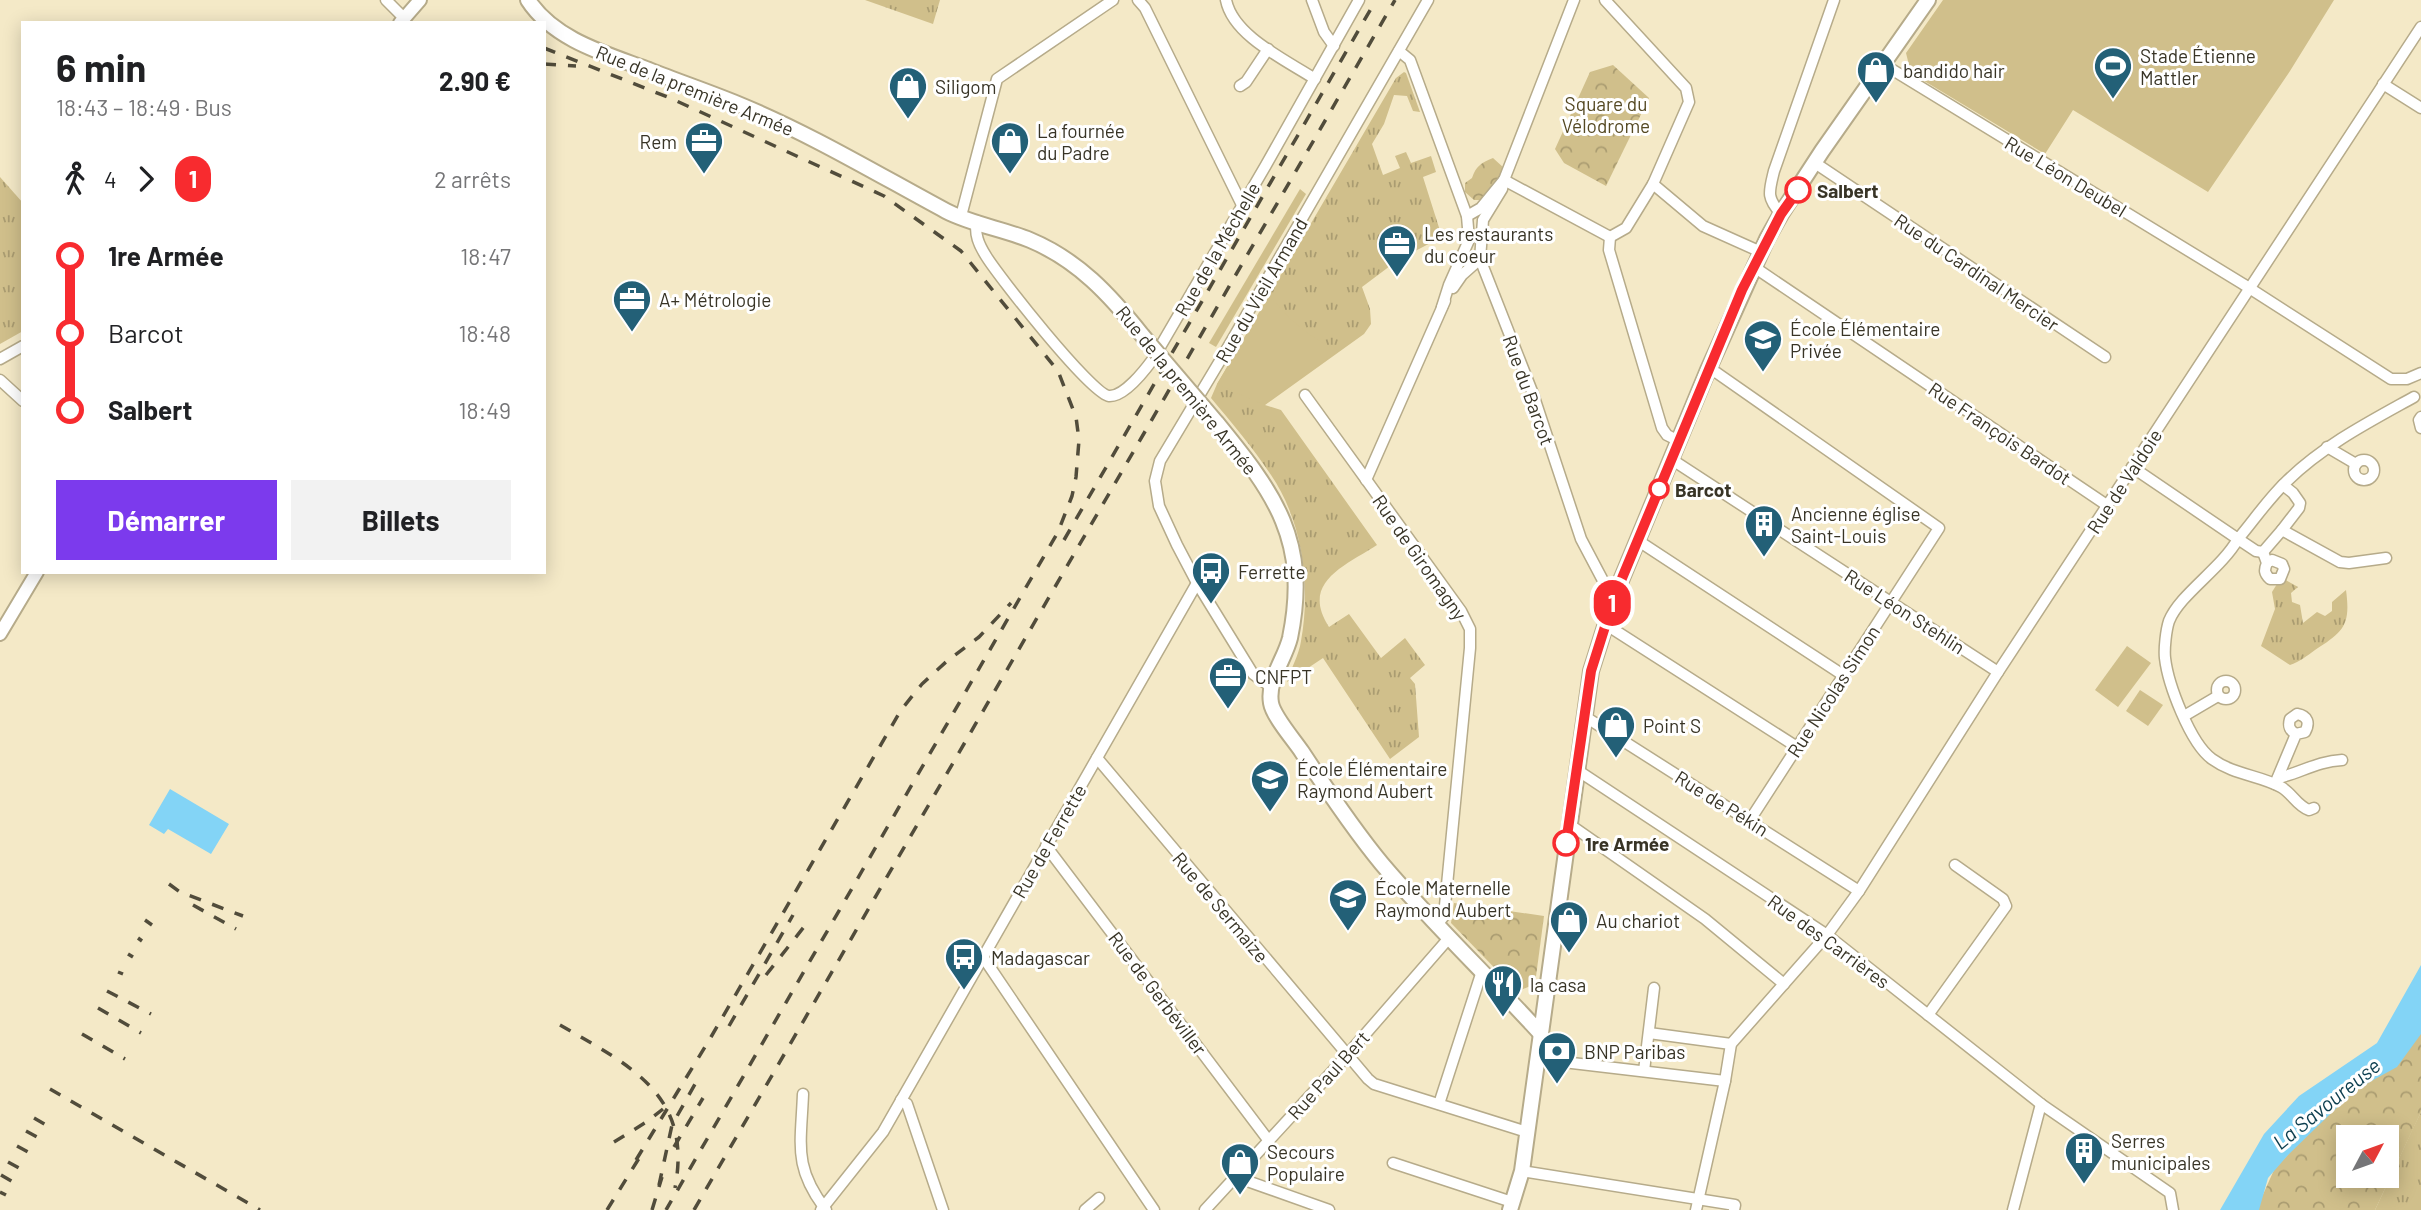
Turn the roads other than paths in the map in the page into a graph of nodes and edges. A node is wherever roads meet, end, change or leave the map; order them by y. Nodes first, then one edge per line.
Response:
1 (386, 0) edge
2 (420, 0) edge
3 (521, 0) edge
4 (528, 0) edge
5 (1113, 0) edge
6 (1138, 0) edge
7 (1226, 0) edge
8 (1312, 0) edge
9 (1359, 0) edge
10 (1427, 0) edge
11 (1574, 0) edge
12 (1605, 0) edge
13 (1834, 0) edge
14 (1928, 0) edge
15 (537, 15) junction
16 (402, 20) edge
17 (545, 21) edge
18 (546, 22) edge
19 (2421, 27) edge
20 (1334, 46) junction
21 (1268, 49) junction
22 (1399, 51) junction
23 (1883, 64) junction
24 (1315, 79) junction
25 (2383, 84) junction
26 (1240, 86) dead end
27 (2421, 108) edge
28 (1815, 163) junction
29 (1504, 180) junction
30 (1653, 184) junction
31 (1242, 205) junction
32 (1781, 214) junction
33 (961, 216) junction
34 (1467, 216) junction
35 (977, 221) junction
36 (1482, 225) junction
37 (1610, 237) junction
38 (1465, 250) junction
39 (1761, 252) junction
40 (1480, 259) junction
41 (1754, 267) junction
42 (2249, 289) junction
43 (1443, 307) junction
44 (21, 347) edge
45 (2105, 357) dead end
46 (0, 359) edge
47 (1708, 370) junction
48 (2421, 373) edge
49 (2407, 379) junction
50 (0, 380) edge
51 (1306, 395) dead end
52 (2417, 397) edge
53 (21, 399) edge
54 (2421, 417) edge
55 (2421, 428) edge
56 (1679, 441) junction
57 (2327, 447) junction
58 (1671, 459) junction
59 (2356, 464) dead end
60 (2132, 467) junction
61 (1366, 480) junction
62 (2283, 485) junction
63 (2108, 506) junction
64 (2282, 530) junction
65 (2238, 539) junction
66 (1637, 540) junction
67 (2263, 552) junction
68 (2386, 558) dead end
69 (2267, 563) dead end
70 (36, 574) edge
71 (1197, 583) junction
72 (1615, 595) junction
73 (1891, 601) junction
74 (1605, 624) junction
75 (0, 634) edge
76 (1998, 672) junction
77 (1843, 675) junction
78 (1271, 687) junction
79 (2218, 696) dead end
80 (1584, 716) junction
81 (2184, 716) junction
82 (2296, 734) dead end
83 (1797, 747) junction
84 (1097, 758) junction
85 (2342, 760) dead end
86 (1577, 770) junction
87 (2276, 781) junction
88 (2314, 808) dead end
89 (1749, 820) junction
90 (1569, 824) junction
91 (1046, 846) junction
92 (1955, 865) dead end
93 (1859, 891) junction
94 (1437, 925) junction
95 (1827, 935) junction
96 (1449, 938) junction
97 (984, 957) junction
98 (1482, 971) junction
99 (1784, 984) junction
100 (1654, 988) dead end
101 (1928, 1015) junction
102 (1649, 1033) junction
103 (1541, 1034) junction
104 (1731, 1044) junction
105 (1346, 1056) junction
106 (1538, 1059) junction
107 (1644, 1071) junction
108 (1725, 1081) junction
109 (803, 1094) dead end
110 (901, 1100) junction
111 (1439, 1104) junction
112 (2041, 1104) junction
113 (1527, 1132) junction
114 (1269, 1141) junction
115 (1393, 1163) dead end
116 (1521, 1171) junction
117 (1236, 1177) junction
118 (1099, 1198) dead end
119 (1697, 1205) edge
120 (1511, 1206) edge
121 (824, 1209) edge
122 (943, 1210) edge
123 (1085, 1210) edge
124 (1154, 1210) edge
125 (1205, 1210) edge
126 (1329, 1210) edge
127 (1734, 1210) edge
128 (2013, 1210) edge
129 (2174, 1210) edge

1 - 16 street
2 - 16 street
3 - 15 street
4 - 15 main road, Rue de la première Armée
5 - 33 street
6 - 31 street
7 - 21 street
8 - 20 street
9 - 20 street, Rue de la Méchelle
10 - 22 street, Rue du Vieil Armand
11 - 29 street, Rue du Barcot
12 - 30 street
13 - 32 street
14 - 23 main road
15 - 17 main road, Rue de la première Armée
18 - 33 main road, Rue de la première Armée
19 - 25 street, Rue de Valdoie
20 - 24 street, Rue de la Méchelle
21 - 24 street
21 - 26 street
22 - 34 street
22 - 71 street, Rue du Vieil Armand
23 - 28 main road
23 - 42 street, Rue Léon Deubel
24 - 31 street, Rue de la Méchelle
25 - 27 street
25 - 42 street, Rue de Valdoie
28 - 32 main road
28 - 45 street, Rue du Cardinal Mercier
29 - 34 street
29 - 36 street, Rue du Barcot
29 - 37 street
30 - 37 street
30 - 39 street
31 - 35 street, Rue de la Méchelle
32 - 39 main road
33 - 35 main road, Rue de la première Armée
34 - 36 street
34 - 38 street
35 - 78 main road, Rue de la première Armée, bridge
36 - 40 street, Rue du Barcot
37 - 56 street
38 - 40 street
38 - 43 street
39 - 41 main road
40 - 43 street
40 - 72 street, Rue du Barcot
41 - 47 main road
41 - 63 street, Rue François Bardot
42 - 49 street, Rue Léon Deubel
42 - 60 street, Rue de Valdoie
43 - 61 street
44 - 46 street
47 - 56 main road
47 - 73 street, Rue Nicolas Simon
48 - 49 street
49 - 52 street
50 - 53 street
51 - 61 street, Rue de Giromagny
52 - 57 street
54 - 55 street
56 - 58 main road
57 - 59 street
57 - 62 street
58 - 66 main road
58 - 73 street, Rue Léon Stehlin
60 - 63 street, Rue de Valdoie
60 - 65 street
61 - 94 street, Rue de Giromagny
62 - 64 street
62 - 65 street
63 - 76 street, Rue de Valdoie
64 - 67 street
64 - 68 street
65 - 67 street
65 - 81 street
66 - 72 main road
66 - 77 street
67 - 69 street
70 - 75 street
71 - 78 street, Rue du Vieil Armand
71 - 84 street, Rue de Ferrette
72 - 74 main road
73 - 76 street, Rue Léon Stehlin
73 - 77 street, Rue Nicolas Simon
74 - 80 main road
74 - 83 street
76 - 93 street, Rue de Valdoie
77 - 83 street, Rue Nicolas Simon
78 - 94 main road
79 - 81 street
80 - 86 main road
80 - 89 street, Rue de Pékin
81 - 87 street
82 - 87 street
83 - 89 street, Rue Nicolas Simon
84 - 91 street, Rue de Ferrette
84 - 105 street, Rue de Sermaize
85 - 87 street
86 - 90 main road
86 - 95 street, Rue des Carrières
87 - 88 street
89 - 93 street, Rue de Pékin
90 - 99 street
90 - 103 main road
91 - 97 street, Rue de Ferrette
91 - 114 street, Rue de Gerbéviller
92 - 101 street
93 - 95 street, Rue de Valdoie
94 - 96 main road
95 - 99 street, Rue de Valdoie
95 - 101 street, Rue des Carrières
96 - 98 main road
96 - 105 street, Rue Paul Bert
97 - 110 street, Rue de Ferrette
97 - 124 street
98 - 103 main road
98 - 111 street
99 - 104 street, Rue de Valdoie
100 - 102 street
101 - 112 street, Rue des Carrières
102 - 104 street
102 - 107 street
103 - 106 main road
104 - 108 street
105 - 111 street, Rue de Sermaize
105 - 114 street, Rue Paul Bert
106 - 107 street
106 - 113 main road
107 - 108 street
108 - 119 street
109 - 121 street
110 - 121 street, Rue de Ferrette
110 - 122 street
111 - 113 street, Rue de Sermaize
112 - 128 street
112 - 129 street, Rue des Carrières
113 - 116 main road
114 - 117 street, Rue Paul Bert
115 - 120 street
116 - 119 street
116 - 120 main road
117 - 125 street, Rue Paul Bert
117 - 126 street
118 - 123 street
119 - 127 street

